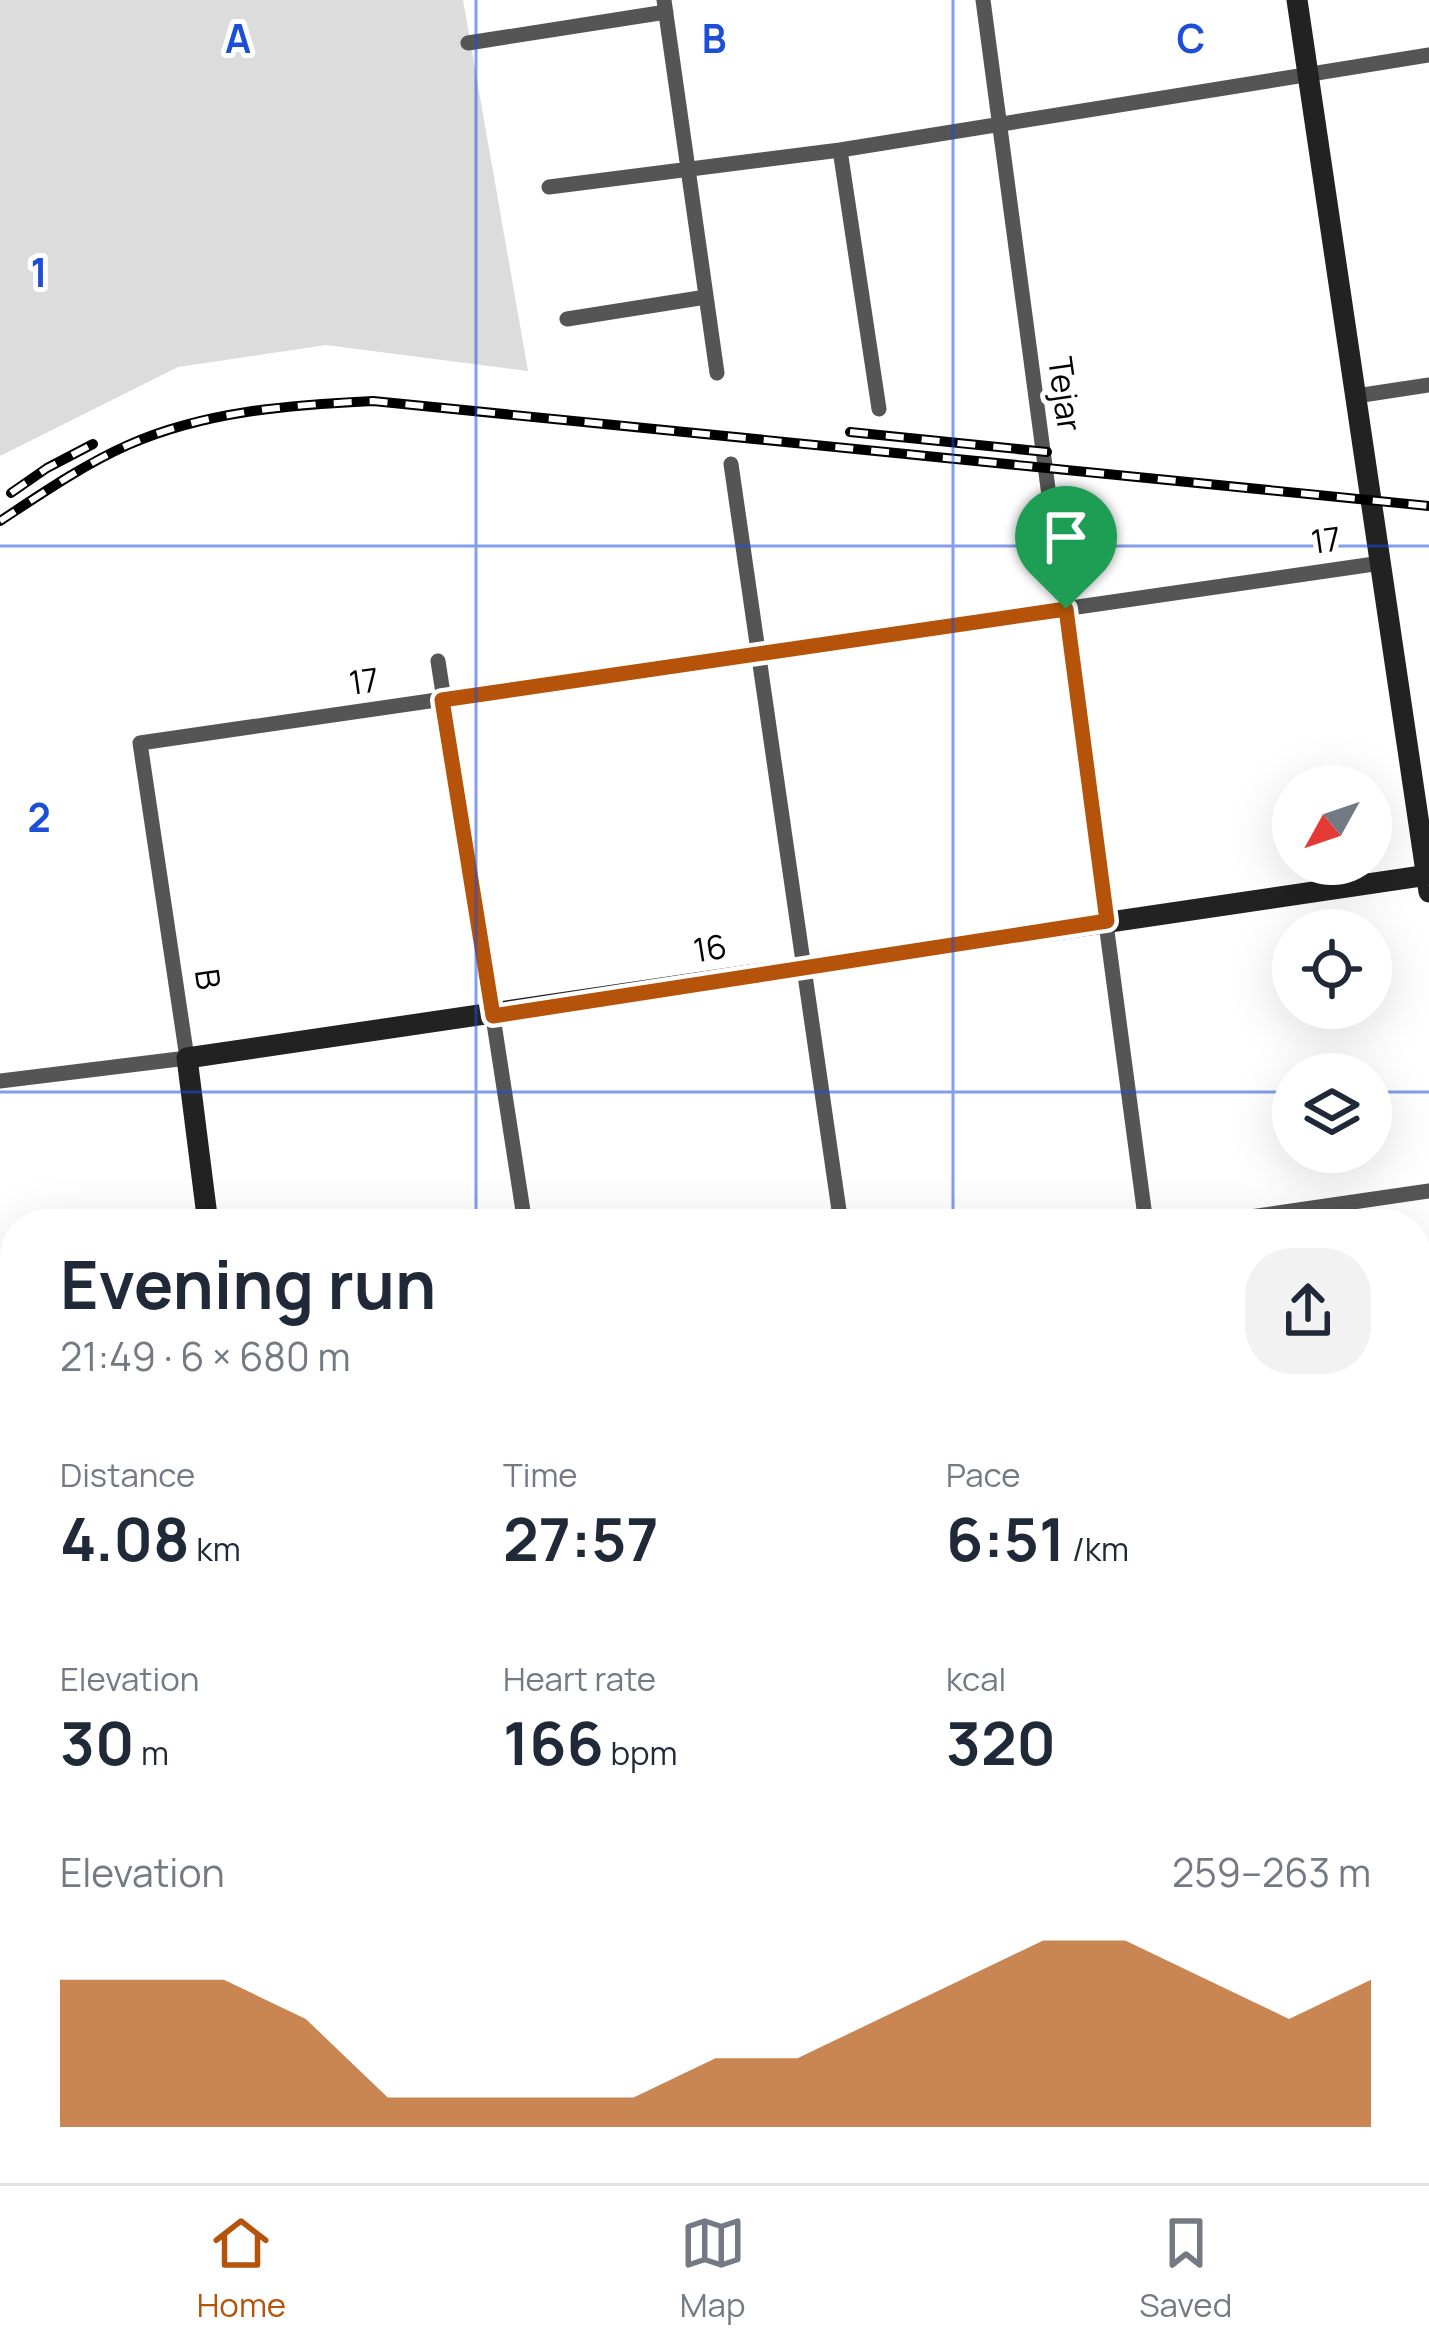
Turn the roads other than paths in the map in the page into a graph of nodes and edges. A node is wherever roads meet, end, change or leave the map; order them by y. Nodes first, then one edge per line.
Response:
1 (983, 0) edge
2 (1297, 0) edge
3 (665, 6) edge
4 (468, 43) dead end
5 (1429, 55) edge
6 (1308, 74) junction
7 (1001, 121) junction
8 (840, 150) junction
9 (691, 168) junction
10 (549, 188) dead end
11 (706, 297) junction
12 (567, 320) dead end
13 (717, 373) dead end
14 (1429, 385) edge
15 (1356, 396) junction
16 (879, 409) dead end
17 (730, 464) dead end
18 (1381, 562) junction
19 (1066, 609) junction
20 (756, 655) junction
21 (438, 661) dead end
22 (442, 700) junction
23 (140, 743) joint
24 (1428, 880) edge
25 (1107, 921) junction
26 (804, 966) junction
27 (493, 1016) junction
28 (187, 1058) junction
29 (0, 1081) edge
30 (1429, 1191) edge
31 (206, 1209) edge
32 (523, 1209) edge
33 (839, 1209) edge
34 (1144, 1209) edge
35 (1305, 1209) edge

1 - 7 street, Tejar
2 - 6 street
3 - 4 street
3 - 9 street
5 - 6 street
6 - 7 street
6 - 15 street
7 - 8 street
7 - 19 street, Tejar
8 - 9 street
8 - 16 street
9 - 10 street
9 - 11 street
11 - 12 street
11 - 13 street
14 - 15 street
15 - 18 street
17 - 20 street
18 - 19 street, 17
18 - 24 street
19 - 20 street, 17
19 - 25 street, Tejar
20 - 22 street, 17
20 - 26 street
21 - 22 street
22 - 23 street, 17
22 - 27 street
23 - 28 street, B
24 - 25 street, 16
25 - 26 street, 16
25 - 34 street, Tejar
26 - 27 street, 16
26 - 33 street
27 - 28 street, 16
27 - 32 street
28 - 29 street, 16
28 - 31 street, B
30 - 35 street

